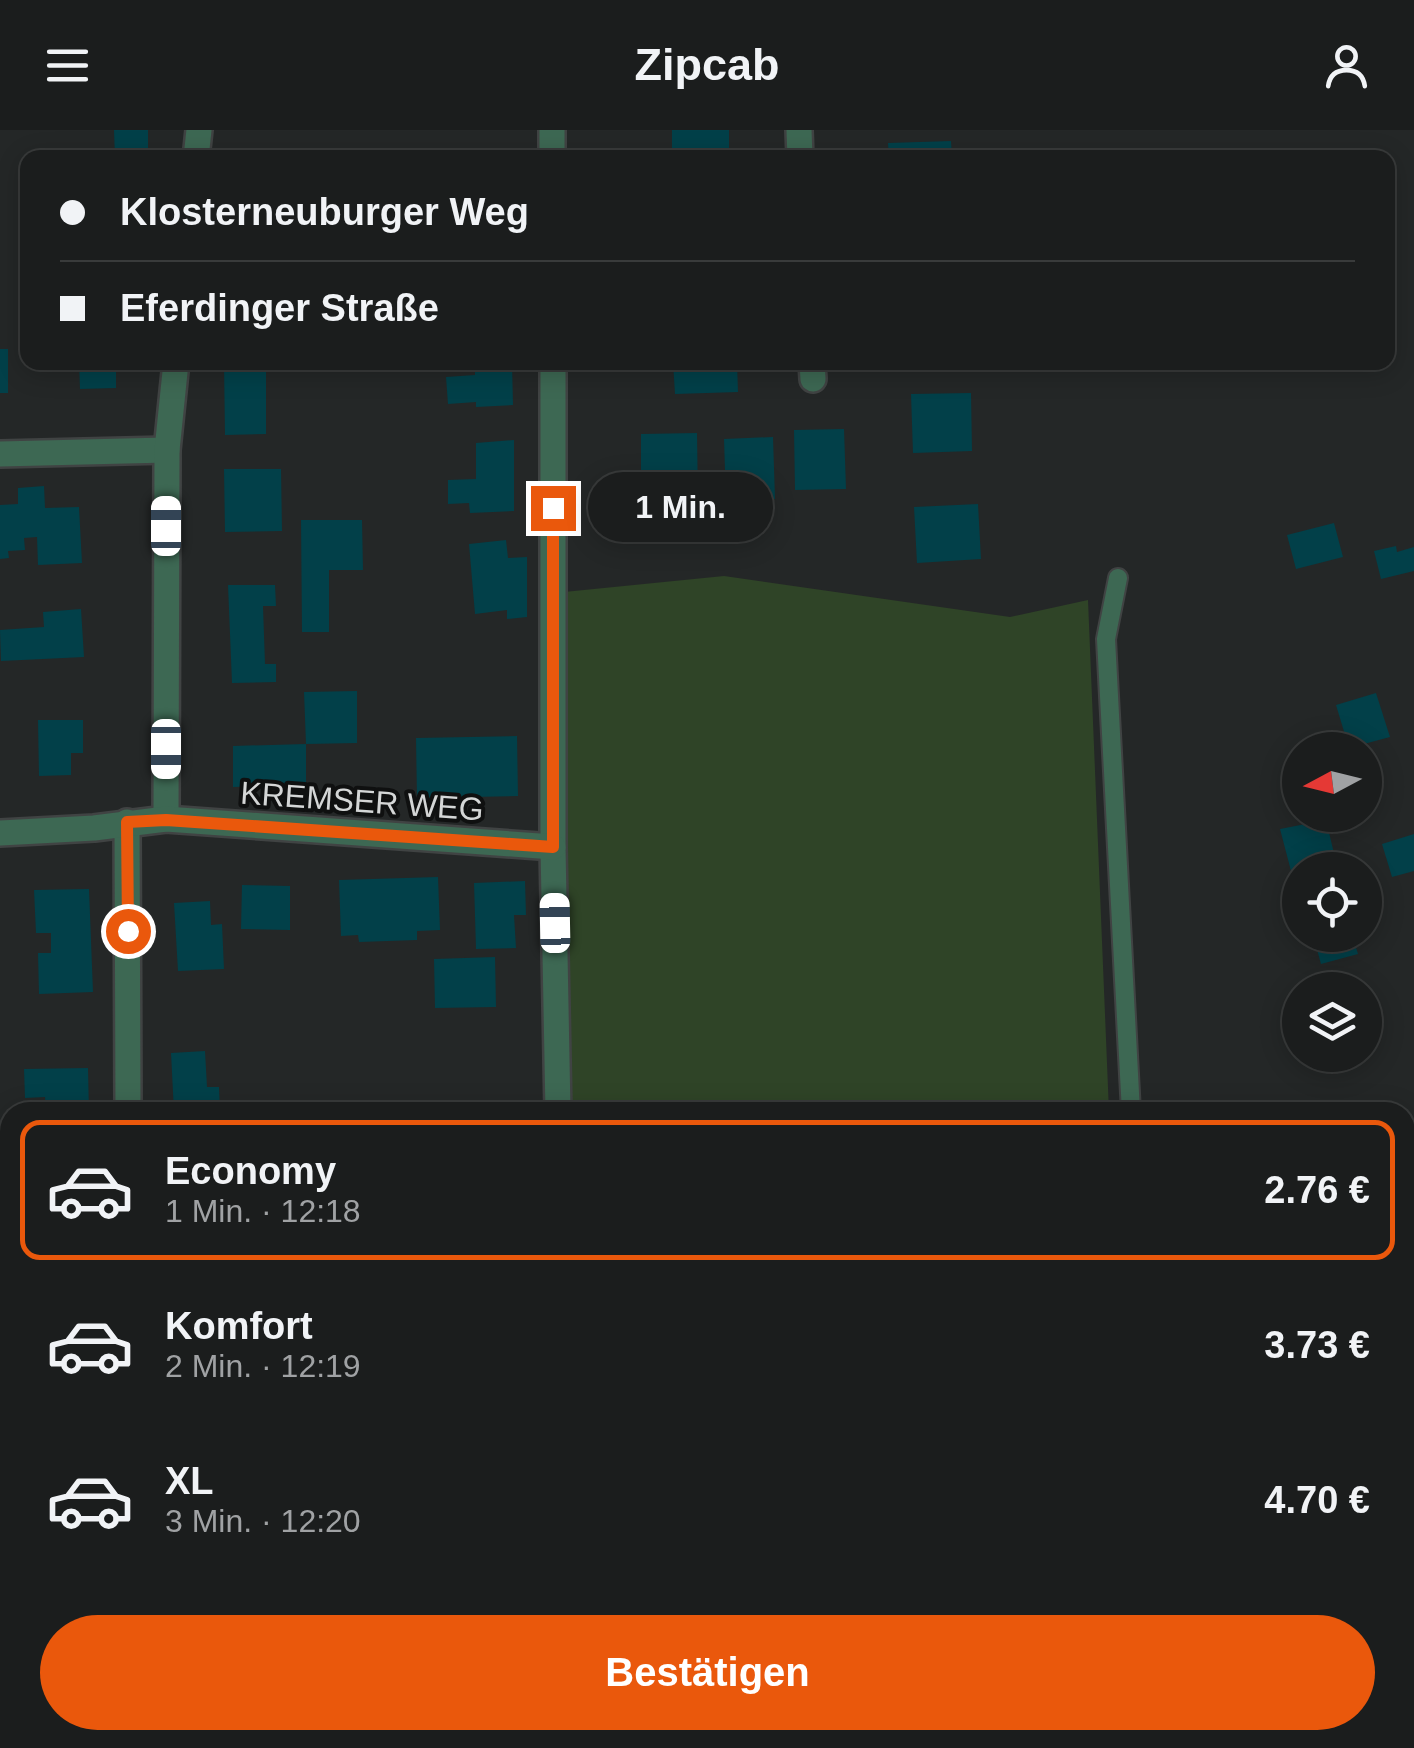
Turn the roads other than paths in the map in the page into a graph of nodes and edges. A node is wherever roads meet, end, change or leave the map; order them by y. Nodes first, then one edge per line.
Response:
1 (175, 370) edge
2 (553, 370) edge
3 (167, 450) junction
4 (0, 454) edge
5 (1118, 578) dead end
6 (166, 820) junction
7 (127, 822) junction
8 (0, 833) edge
9 (553, 847) junction
10 (128, 1102) edge
11 (558, 1102) edge
12 (1130, 1102) edge

1 - 3 street
2 - 9 street
3 - 4 street
3 - 6 street
5 - 12 lane
6 - 7 street, KREMSER WEG
6 - 9 street, KREMSER WEG
7 - 8 street
7 - 10 street
9 - 11 street

